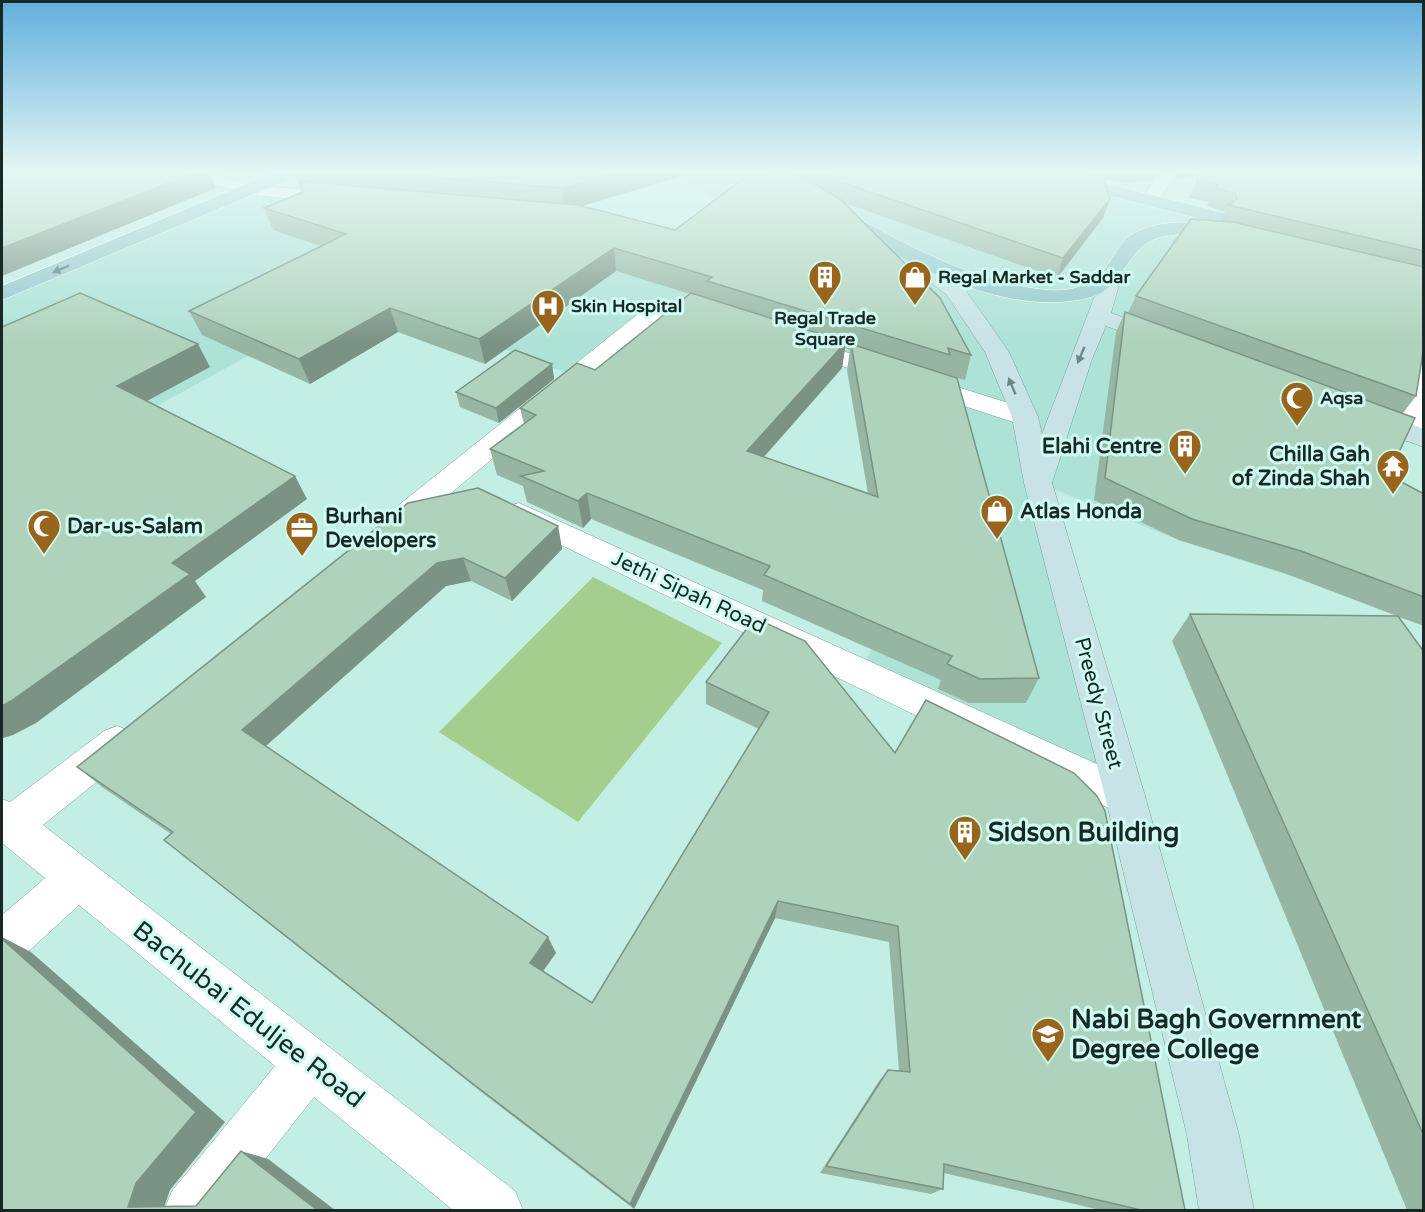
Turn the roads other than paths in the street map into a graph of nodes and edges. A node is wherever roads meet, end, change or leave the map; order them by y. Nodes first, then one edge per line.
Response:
1 (156, 230) edge
2 (866, 230) edge
3 (1138, 230) edge
4 (1167, 230) edge
5 (1184, 230) edge
6 (1242, 230) edge
7 (1136, 241) junction
8 (887, 242) junction
9 (1109, 281) junction
10 (2, 294) edge
11 (1099, 316) junction
12 (745, 327) edge
13 (777, 337) edge
14 (1188, 349) edge
15 (1424, 354) edge
16 (1344, 408) edge
17 (1025, 417) junction
18 (1418, 436) edge
19 (450, 481) junction
20 (1038, 483) junction
21 (366, 547) edge
22 (142, 723) edge
23 (1125, 796) junction
24 (6, 822) edge
25 (77, 878) junction
26 (2, 945) edge
27 (310, 1063) junction
28 (191, 1210) edge
29 (496, 1210) edge
30 (1227, 1210) edge

1 -> 10 main road
2 - 8 main road
3 - 7 main road
4 - 7 main road
5 - 6 main road
7 - 9 main road
8 - 9 main road
17 -> 8 main road, Preedy Street
9 - 11 main road
11 - 14 main road
11 -> 20 main road
12 - 19 street
13 - 17 street
15 - 18 street
16 - 18 main road
17 - 20 main road, Preedy Street
19 - 21 street
19 - 23 street, Jethi Sipah Road
20 - 23 main road, Preedy Street
22 - 24 street
23 - 30 main road, Preedy Street
24 - 25 street, Bachubai Eduljee Road
25 - 26 street
25 - 27 street, Bachubai Eduljee Road
27 - 28 street
27 - 29 street, Bachubai Eduljee Road

